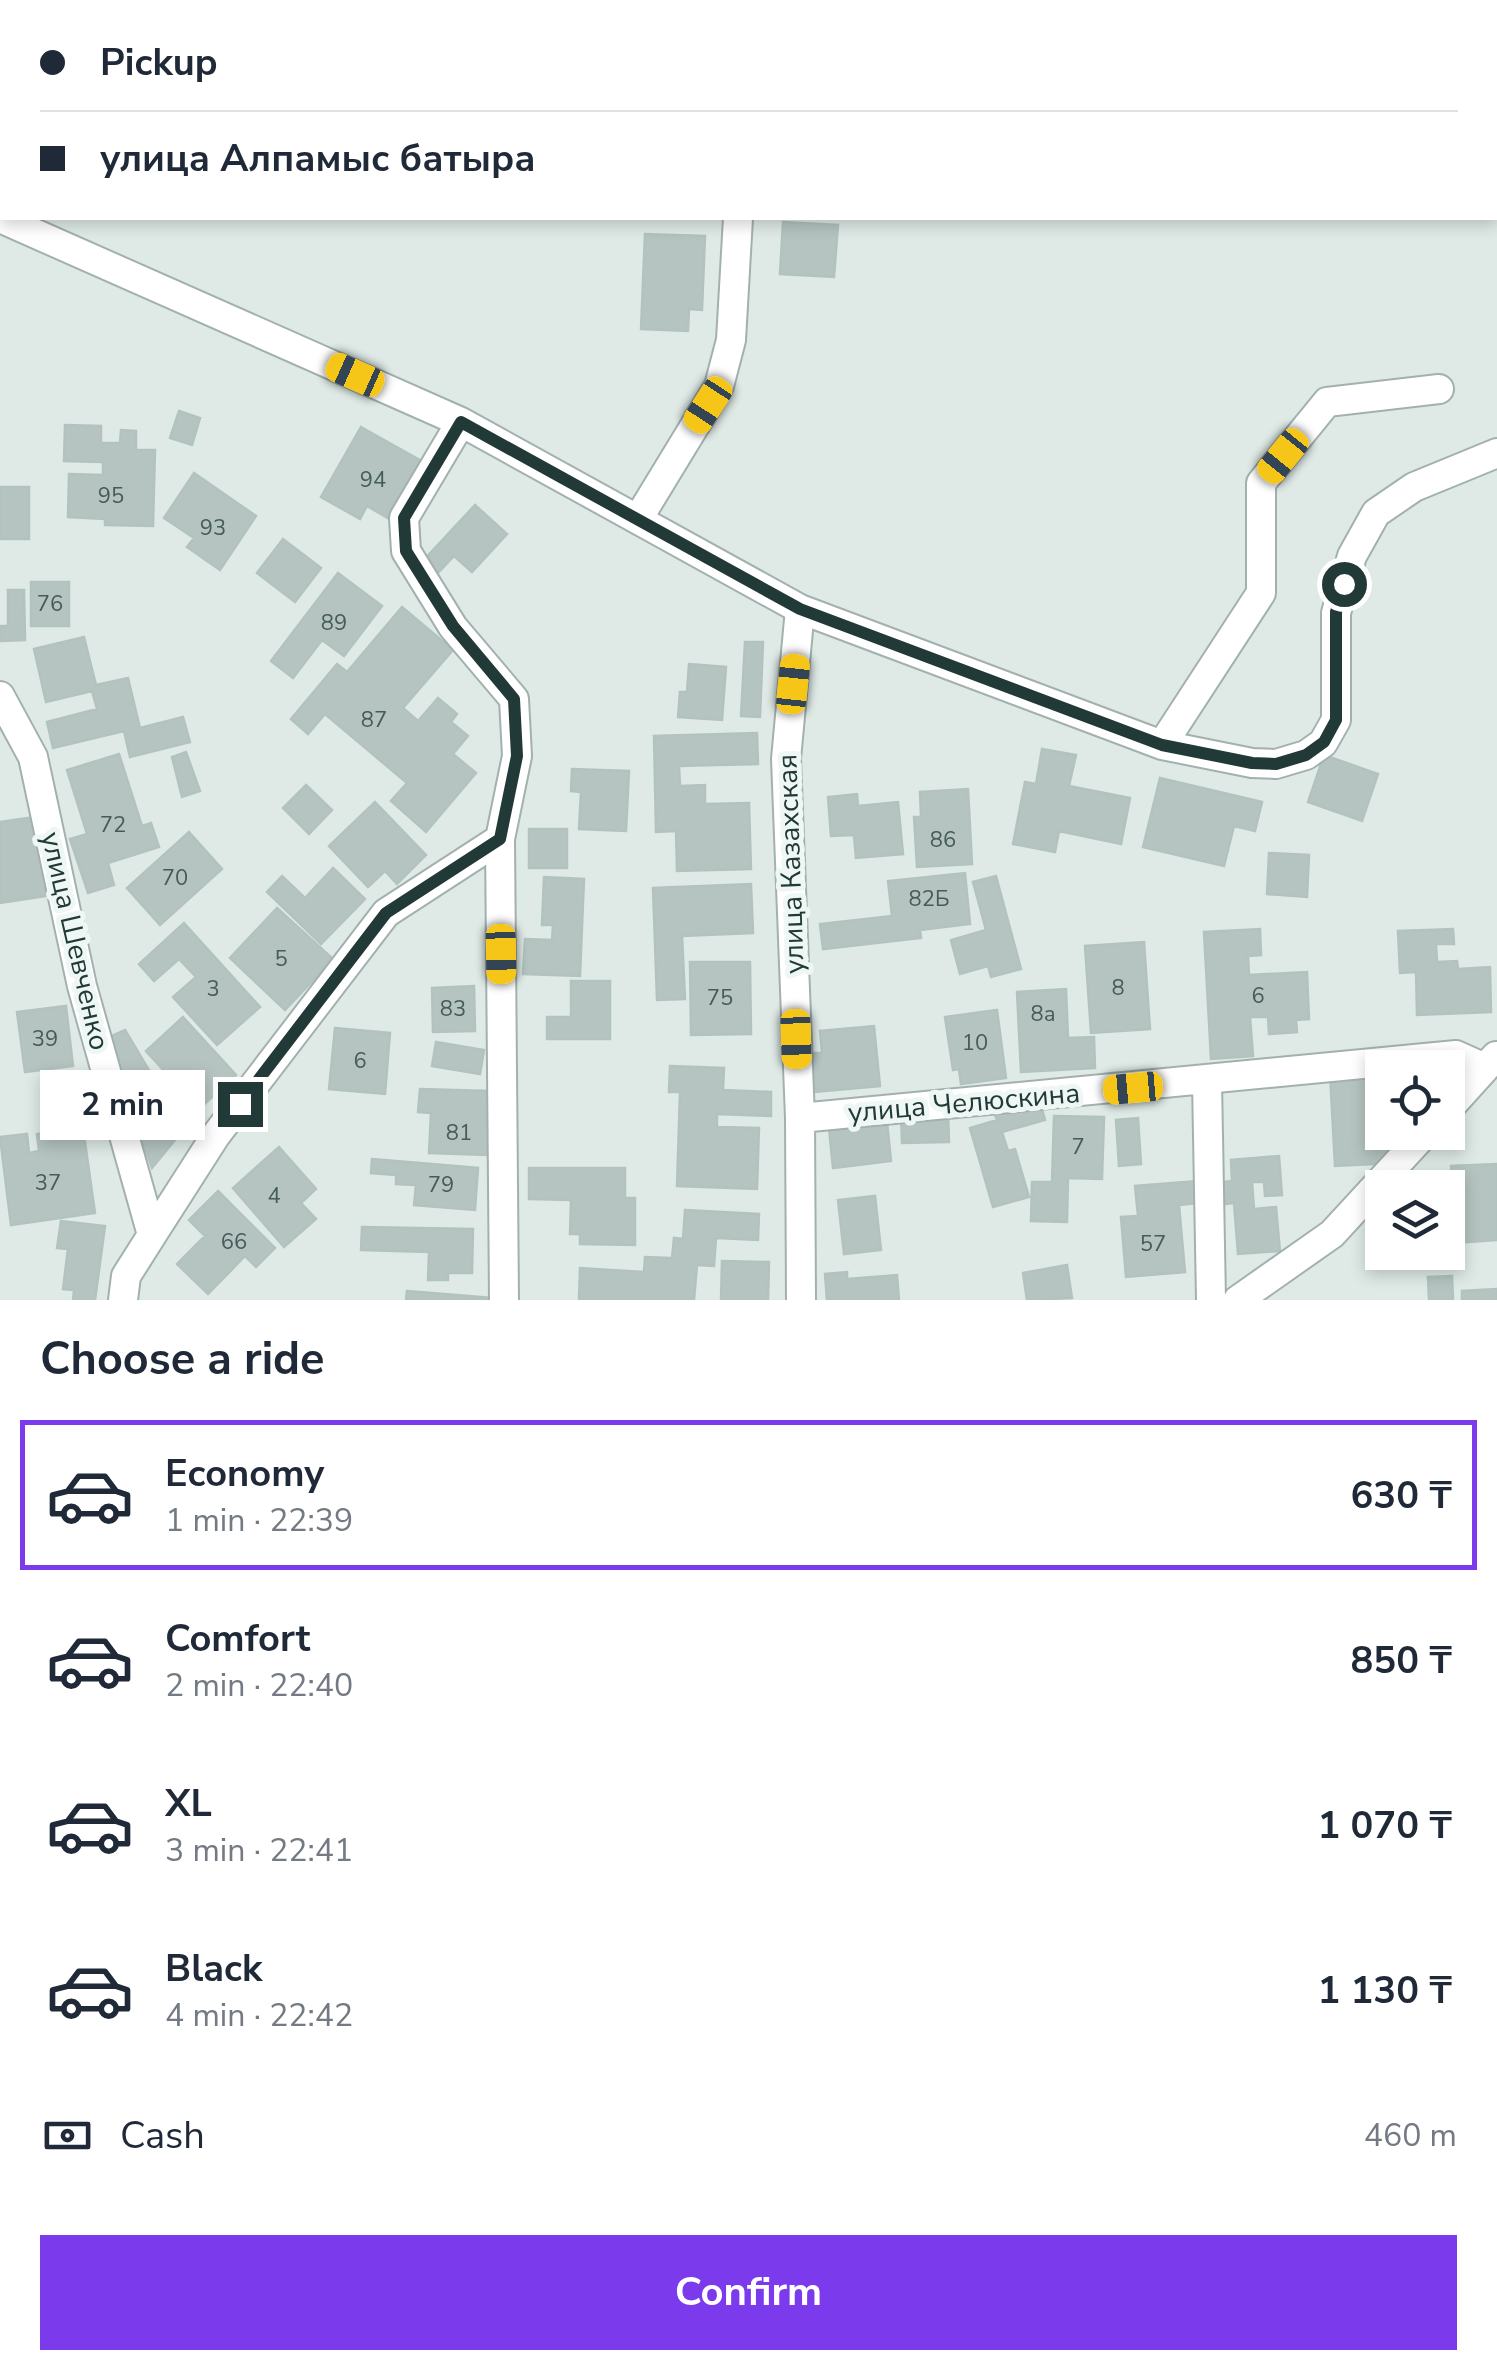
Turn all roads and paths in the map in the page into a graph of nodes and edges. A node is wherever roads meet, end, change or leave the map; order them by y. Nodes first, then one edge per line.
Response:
1 (5, 220) edge
2 (738, 220) edge
3 (1439, 389) dead end
4 (461, 422) junction
5 (1497, 453) edge
6 (638, 520) junction
7 (800, 609) junction
8 (0, 696) edge
9 (1162, 745) junction
10 (500, 839) junction
11 (1491, 1062) edge
12 (1206, 1080) junction
13 (1465, 1090) edge
14 (800, 1118) junction
15 (1409, 1150) edge
16 (152, 1235) junction
17 (123, 1300) edge
18 (504, 1300) edge
19 (801, 1300) edge
20 (1211, 1300) edge
21 (1238, 1300) edge

1 - 4 street
2 - 6 street
3 - 9 street
4 - 6 street
4 - 10 street
5 - 9 street
6 - 7 street
7 - 9 street
7 - 14 street, улица Казахская
8 - 16 street, улица Шевченко
10 - 16 street
10 - 18 street
11 - 12 street, улица Челюскина
11 - 13 street
12 - 14 street, улица Челюскина
12 - 20 street
14 - 19 street, улица Казахская
15 - 21 street
16 - 17 street

